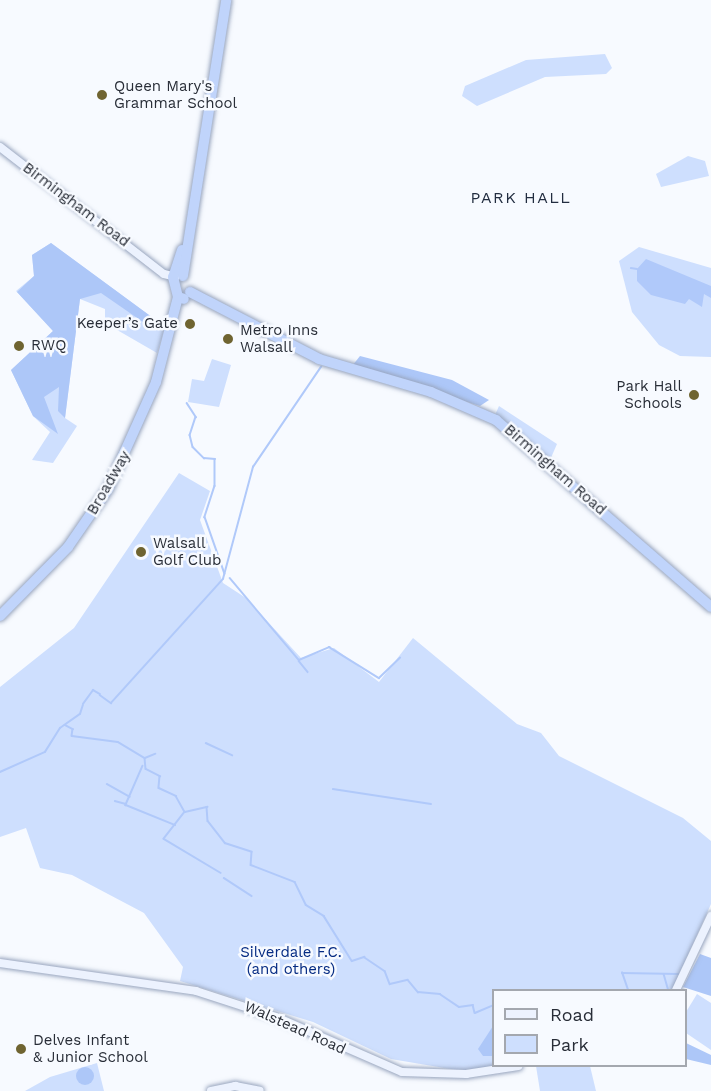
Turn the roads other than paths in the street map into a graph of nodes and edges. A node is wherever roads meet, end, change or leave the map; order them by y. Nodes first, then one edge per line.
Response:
1 (226, 0) edge
2 (0, 147) edge
3 (177, 274) junction
4 (184, 295) junction
5 (711, 607) edge
6 (0, 616) edge
7 (711, 916) edge
8 (0, 963) edge
9 (676, 989) edge
10 (506, 1067) edge
11 (211, 1091) edge
12 (261, 1091) edge

1 - 3 highway
2 - 3 street, Birmingham Road
3 - 4 highway
4 - 5 highway, Birmingham Road
4 - 6 highway, Broadway
7 - 9 street
8 - 10 street, Walstead Road
11 - 12 street

